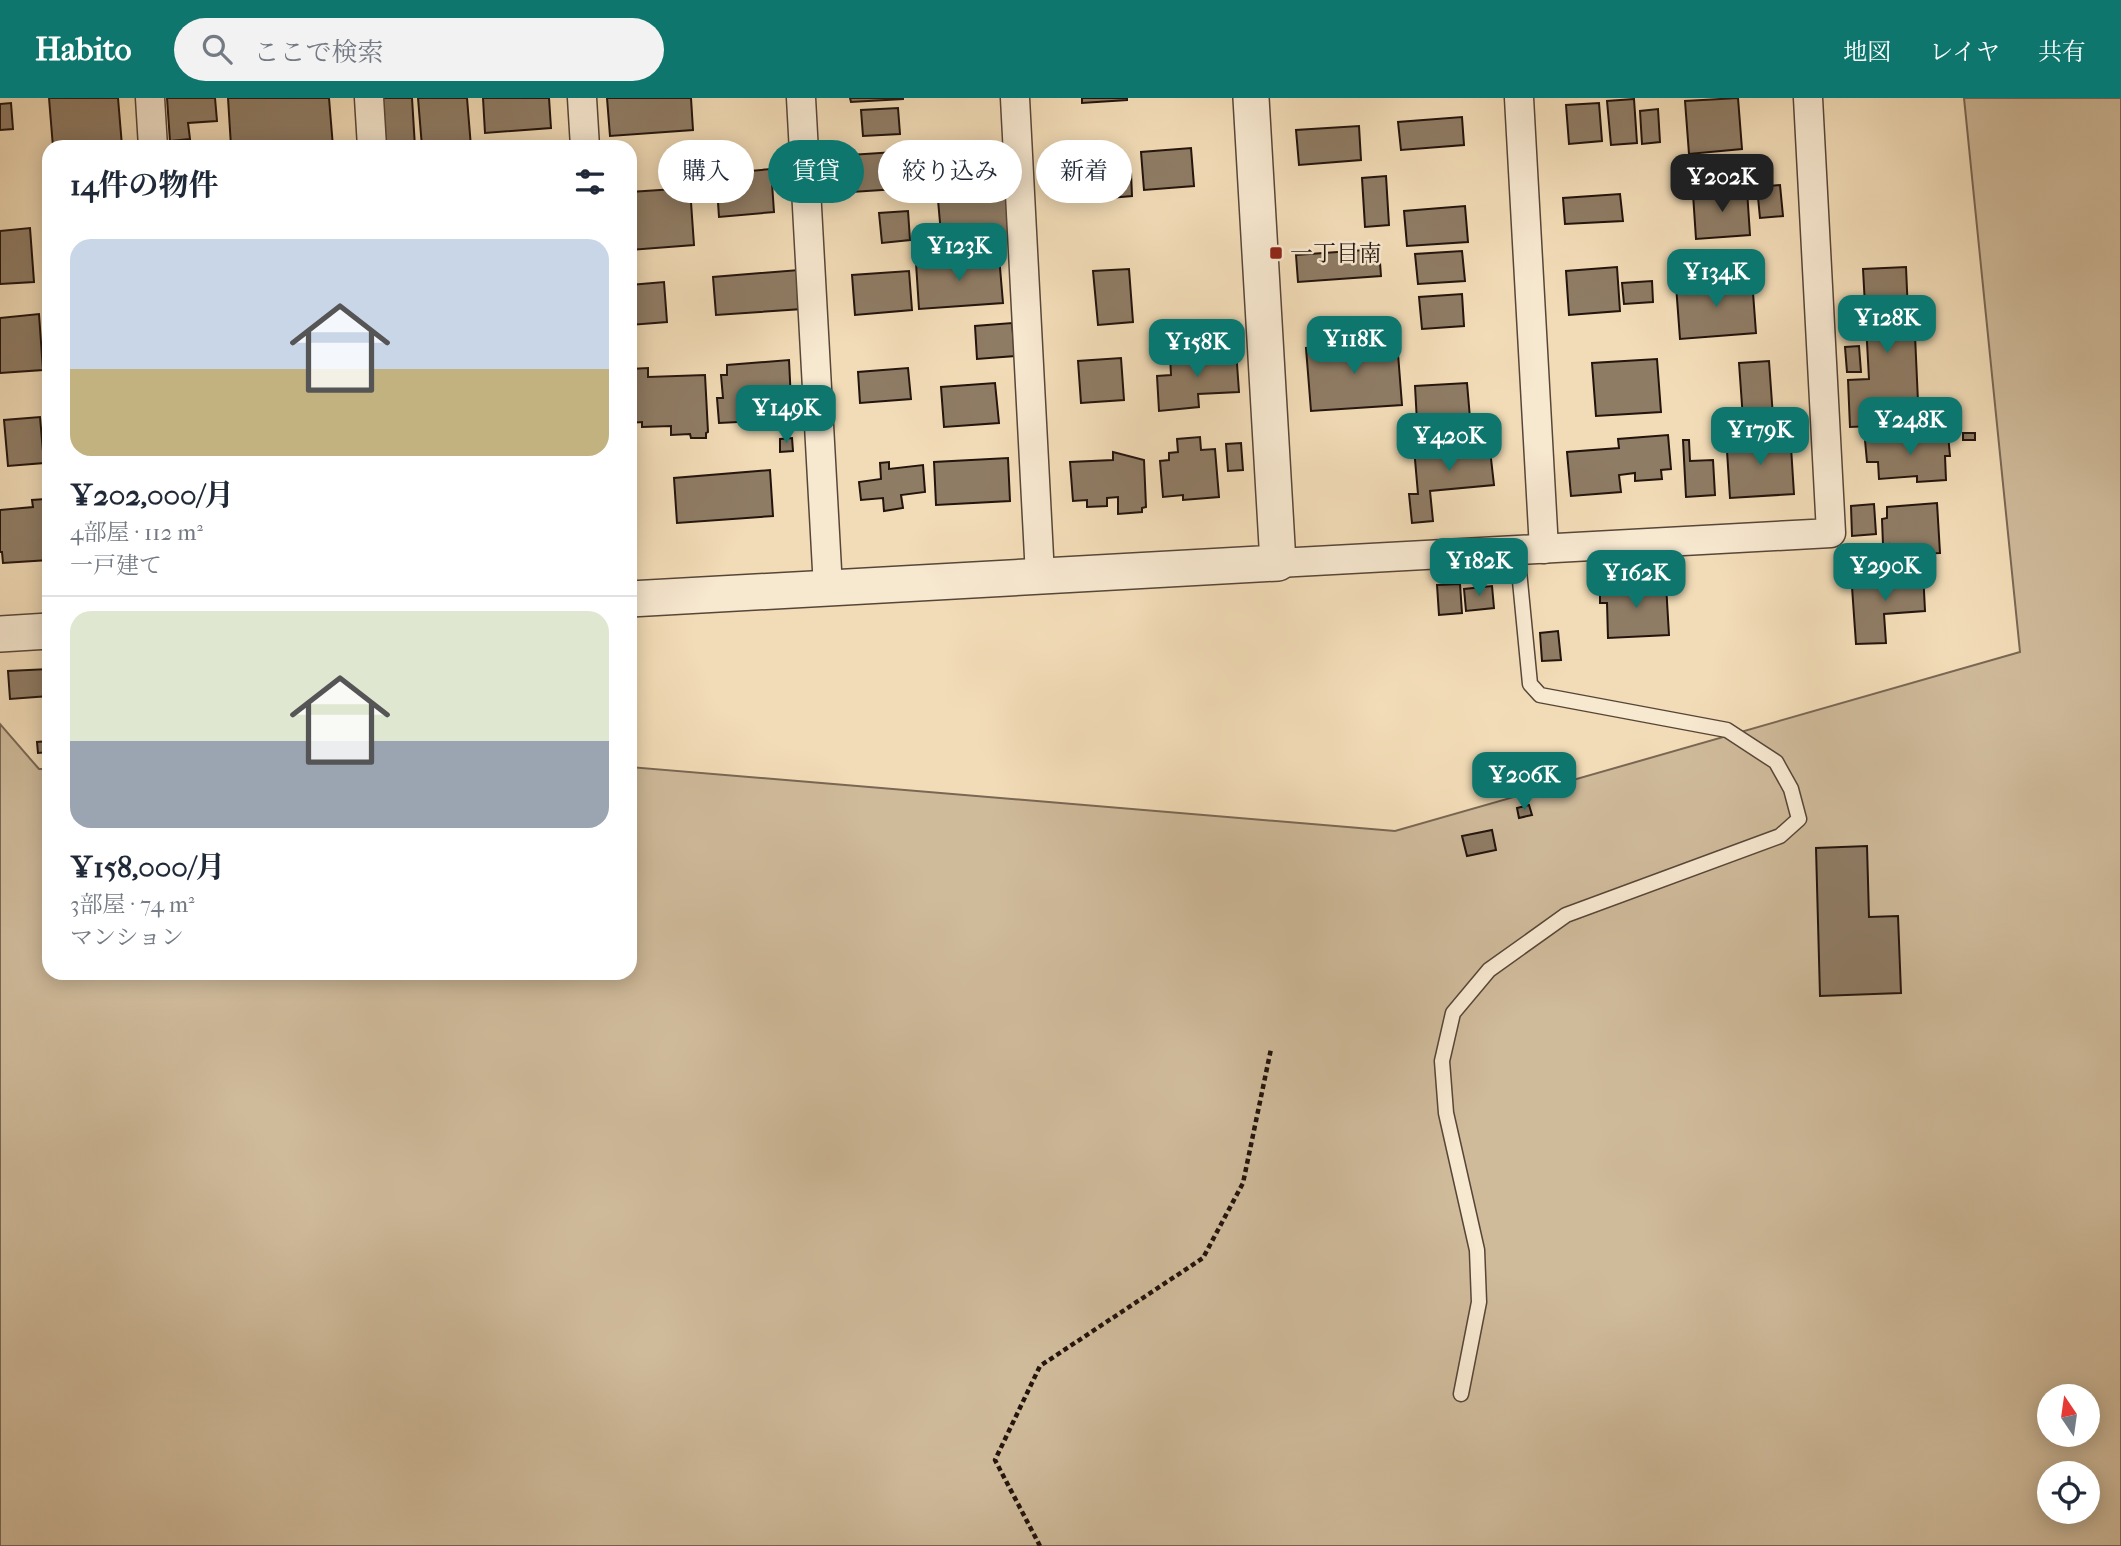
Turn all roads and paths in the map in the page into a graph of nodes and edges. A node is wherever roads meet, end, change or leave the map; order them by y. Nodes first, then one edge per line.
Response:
1 (150, 98) edge
2 (369, 98) edge
3 (582, 98) edge
4 (801, 98) edge
5 (1015, 98) edge
6 (1251, 98) edge
7 (1519, 98) edge
8 (1808, 98) edge
9 (153, 140) edge
10 (372, 140) edge
11 (585, 140) edge
12 (1530, 549) junction
13 (1278, 563) junction
14 (1040, 576) junction
15 (828, 588) junction
16 (637, 599) edge
17 (42, 631) edge
18 (0, 634) edge
19 (1271, 1049) dead end
20 (1461, 1394) dead end
21 (1040, 1546) edge

1 - 9 street
2 - 10 street
3 - 11 street
4 - 15 street
5 - 14 street
6 - 13 street
7 - 12 street
8 - 12 street
12 - 13 street
12 - 20 lane
13 - 14 street
14 - 15 street
15 - 16 street
17 - 18 street
19 - 21 path

